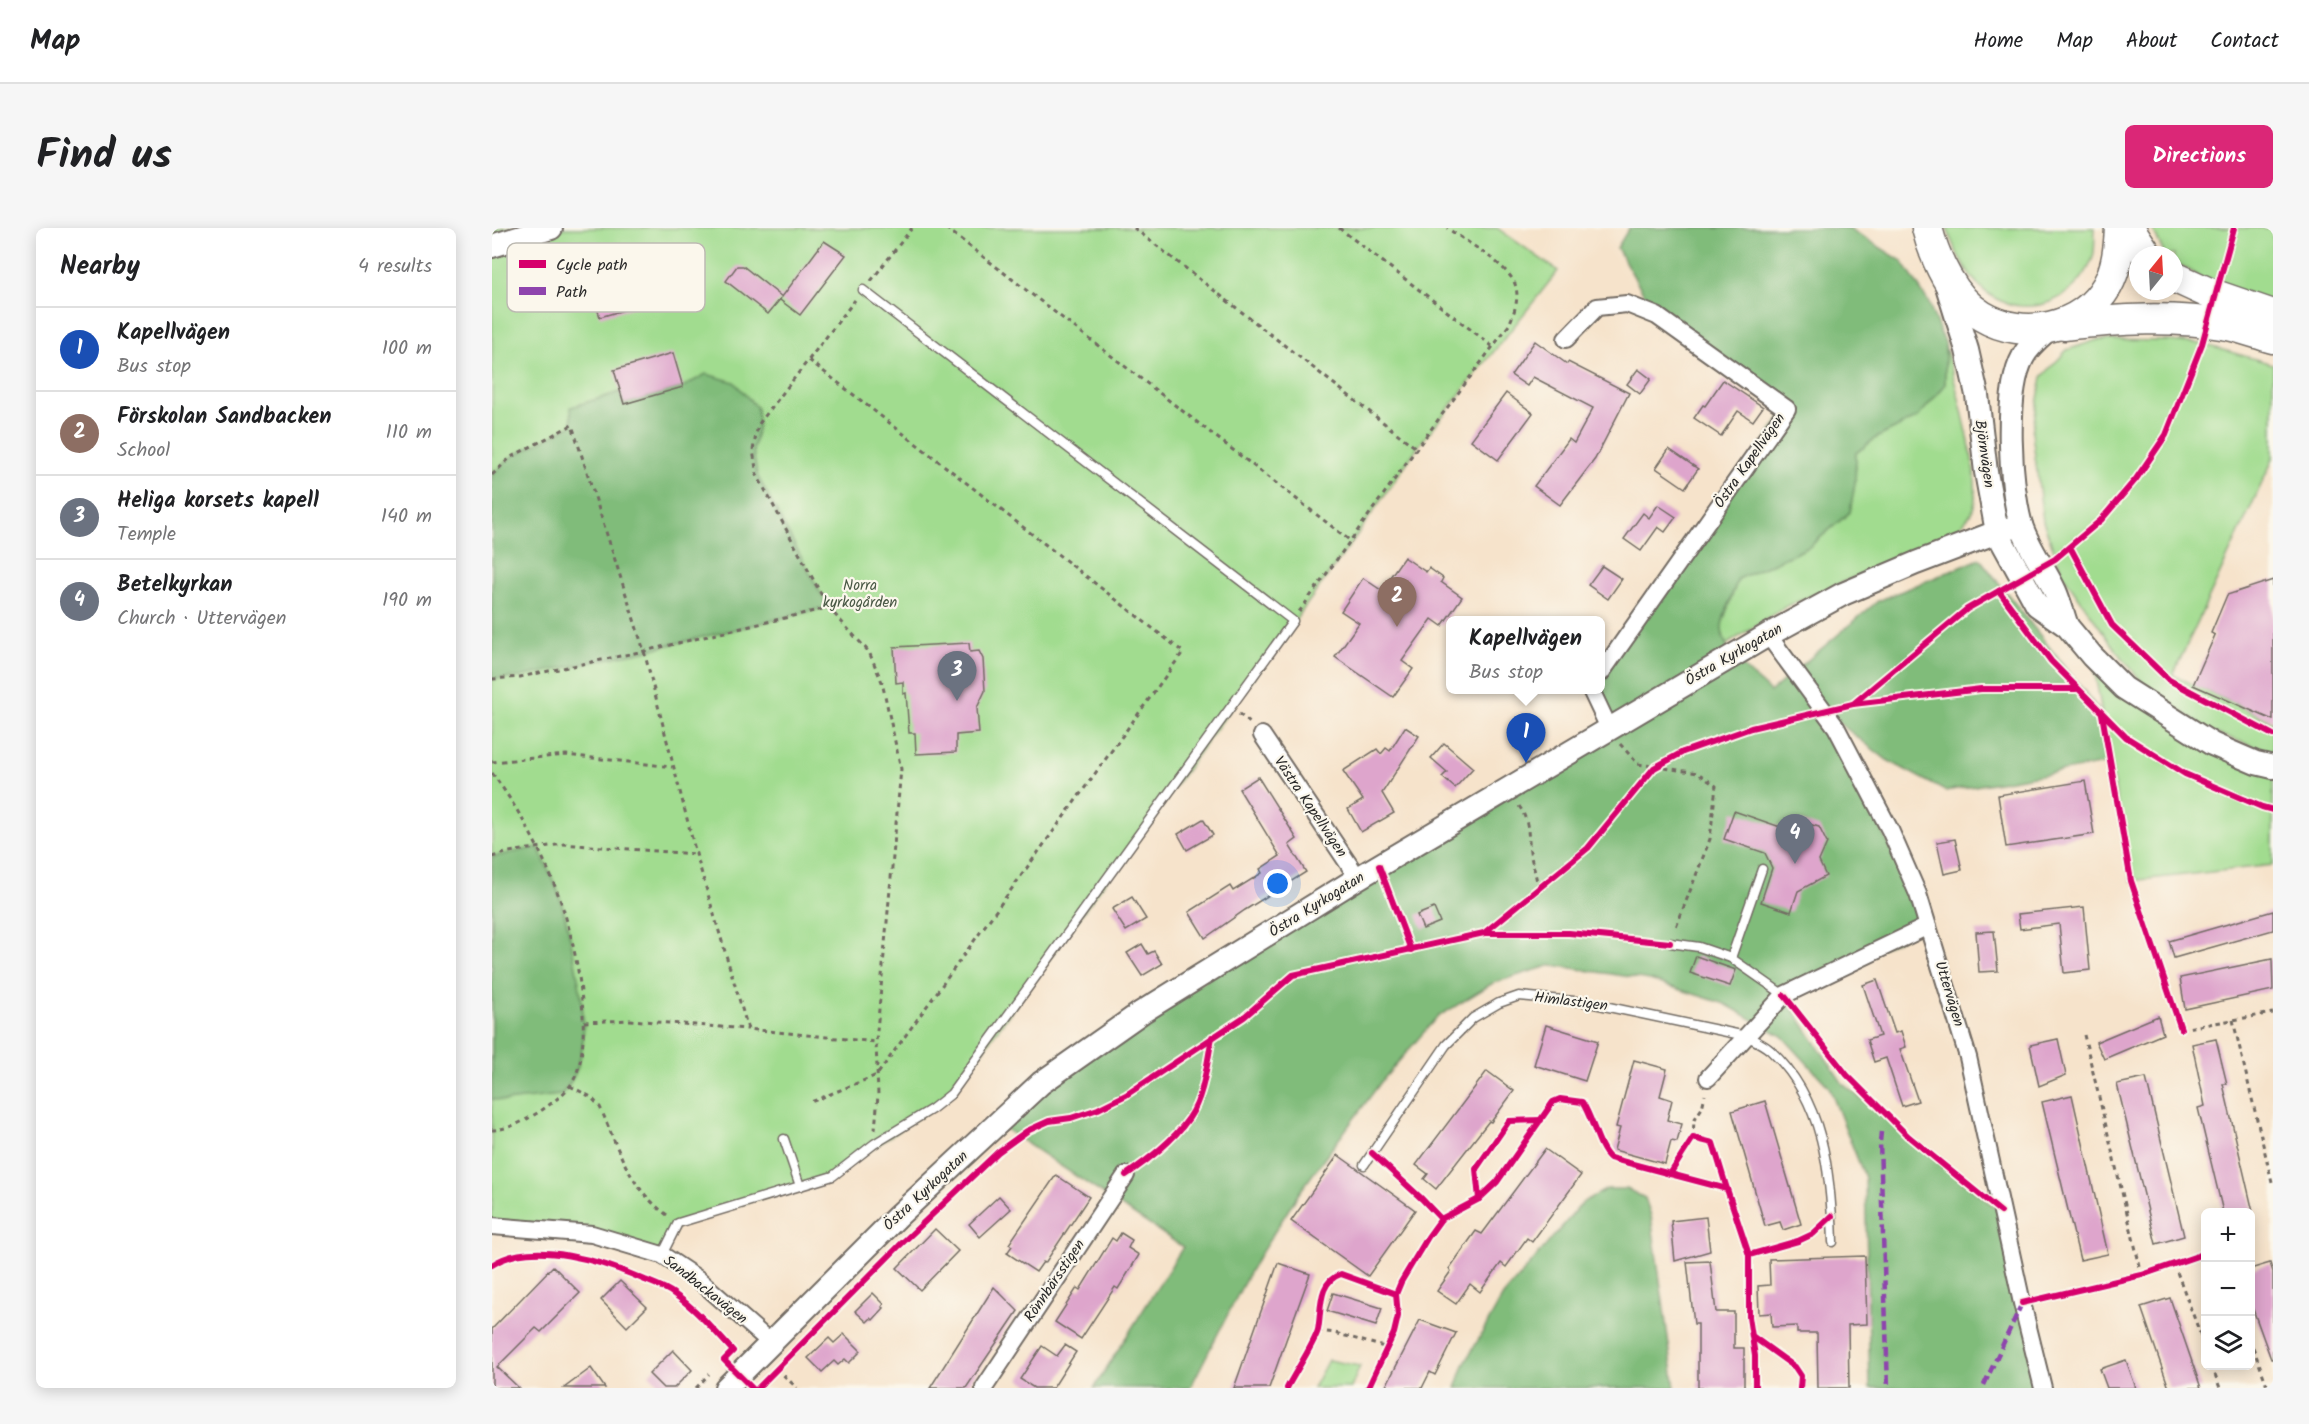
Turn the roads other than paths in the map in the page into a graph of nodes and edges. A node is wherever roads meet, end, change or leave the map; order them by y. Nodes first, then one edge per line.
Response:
1 (551, 228) edge
2 (2120, 228) edge
3 (2129, 228) edge
4 (1928, 239) edge
5 (492, 246) edge
6 (2142, 246) edge
7 (2183, 281) edge
8 (863, 290) road end
9 (2273, 315) edge
10 (2055, 326) junction
11 (2273, 338) edge
12 (1566, 339) dead end
13 (2021, 525) junction
14 (1997, 532) junction
15 (2067, 626) junction
16 (1768, 635) junction
17 (1605, 667) edge
18 (1593, 694) edge
19 (1609, 728) junction
20 (1262, 735) road end
21 (2273, 767) edge
22 (1762, 870) dead end
23 (1358, 879) junction
24 (1928, 926) junction
25 (1670, 943) road end
26 (1731, 957) junction
27 (1784, 995) junction
28 (1746, 1036) junction
29 (1708, 1078) road end
30 (784, 1139) dead end
31 (1364, 1165) dead end
32 (1126, 1175) dead end
33 (800, 1186) junction
34 (492, 1226) edge
35 (1833, 1242) dead end
36 (662, 1255) junction
37 (778, 1352) junction
38 (726, 1388) edge
39 (984, 1388) edge
40 (2043, 1388) edge

1 - 5 street
2 - 10 highway
3 - 6 highway
4 - 10 highway
4 - 14 street, Björnvägen
7 - 9 highway
8 - 33 lane
10 - 11 highway
10 - 13 street, Björnvägen
12 - 17 street, Östra Kapellvägen
13 - 14 street, Östra Kyrkogatan
13 - 15 street, Björnvägen
14 - 15 street, Björnvägen
14 - 16 street, Östra Kyrkogatan
15 - 21 street, Björnvägen
16 - 19 street, Östra Kyrkogatan
16 - 24 street, Uttervägen
18 - 19 street
19 - 23 street, Östra Kyrkogatan
20 - 23 street, Västra Kapellvägen
22 - 26 lane
23 - 37 street, Östra Kyrkogatan
24 - 27 street
24 - 40 street, Uttervägen
25 - 26 lane
26 - 27 lane
27 - 28 street
28 - 29 street
28 - 31 lane, Himlastigen
28 - 35 lane, Himlastigen
30 - 33 lane
32 - 39 street, Rönnbärsstigen
33 - 36 lane
34 - 36 street, Sandbackavägen
36 - 37 street, Sandbackavägen
37 - 38 street, Östra Kyrkogatan

